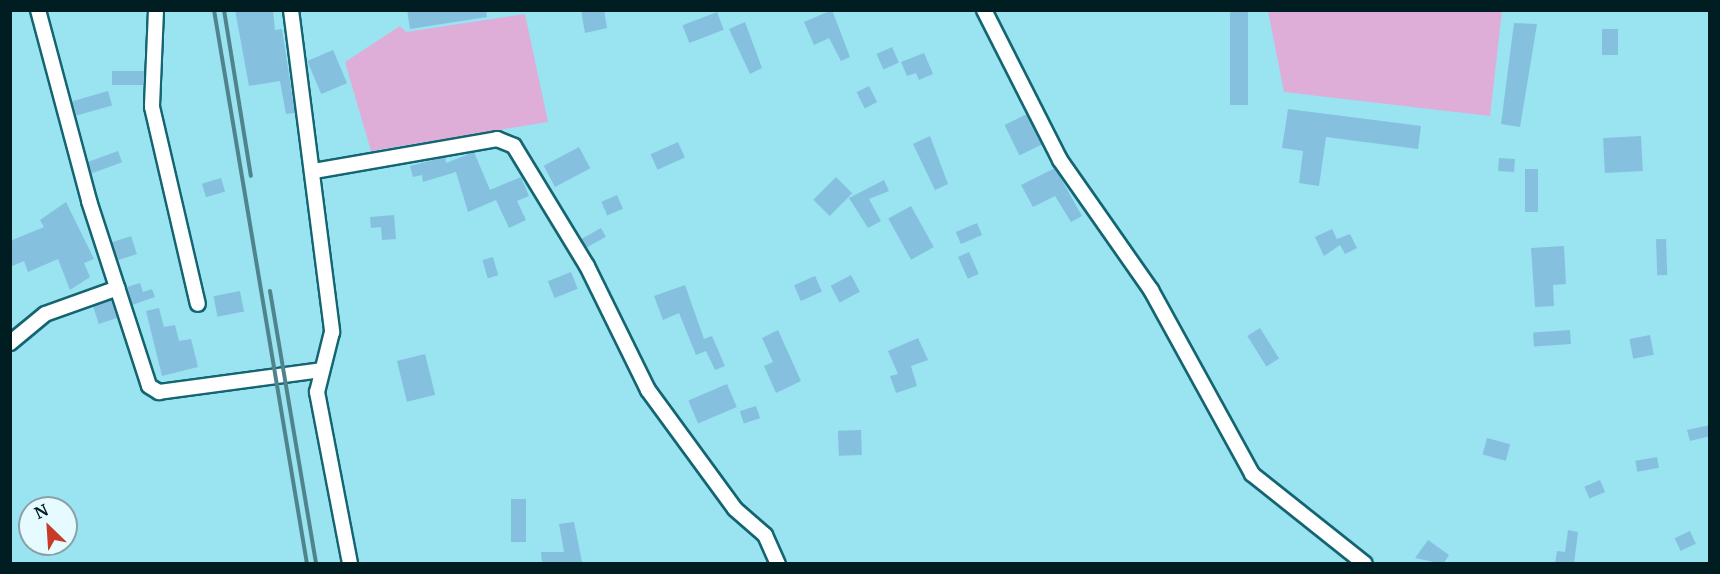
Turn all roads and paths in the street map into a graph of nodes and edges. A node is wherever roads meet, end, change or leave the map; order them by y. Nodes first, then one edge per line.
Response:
1 (38, 10) edge
2 (156, 10) edge
3 (291, 10) edge
4 (984, 10) edge
5 (314, 171) junction
6 (118, 288) junction
7 (198, 304) dead end
8 (10, 343) edge
9 (322, 370) junction
10 (350, 564) edge
11 (778, 564) edge
12 (1365, 564) edge

1 - 6 street
2 - 7 street
3 - 5 street
4 - 12 street
5 - 9 street
5 - 11 street
6 - 8 street
6 - 9 street
9 - 10 street

